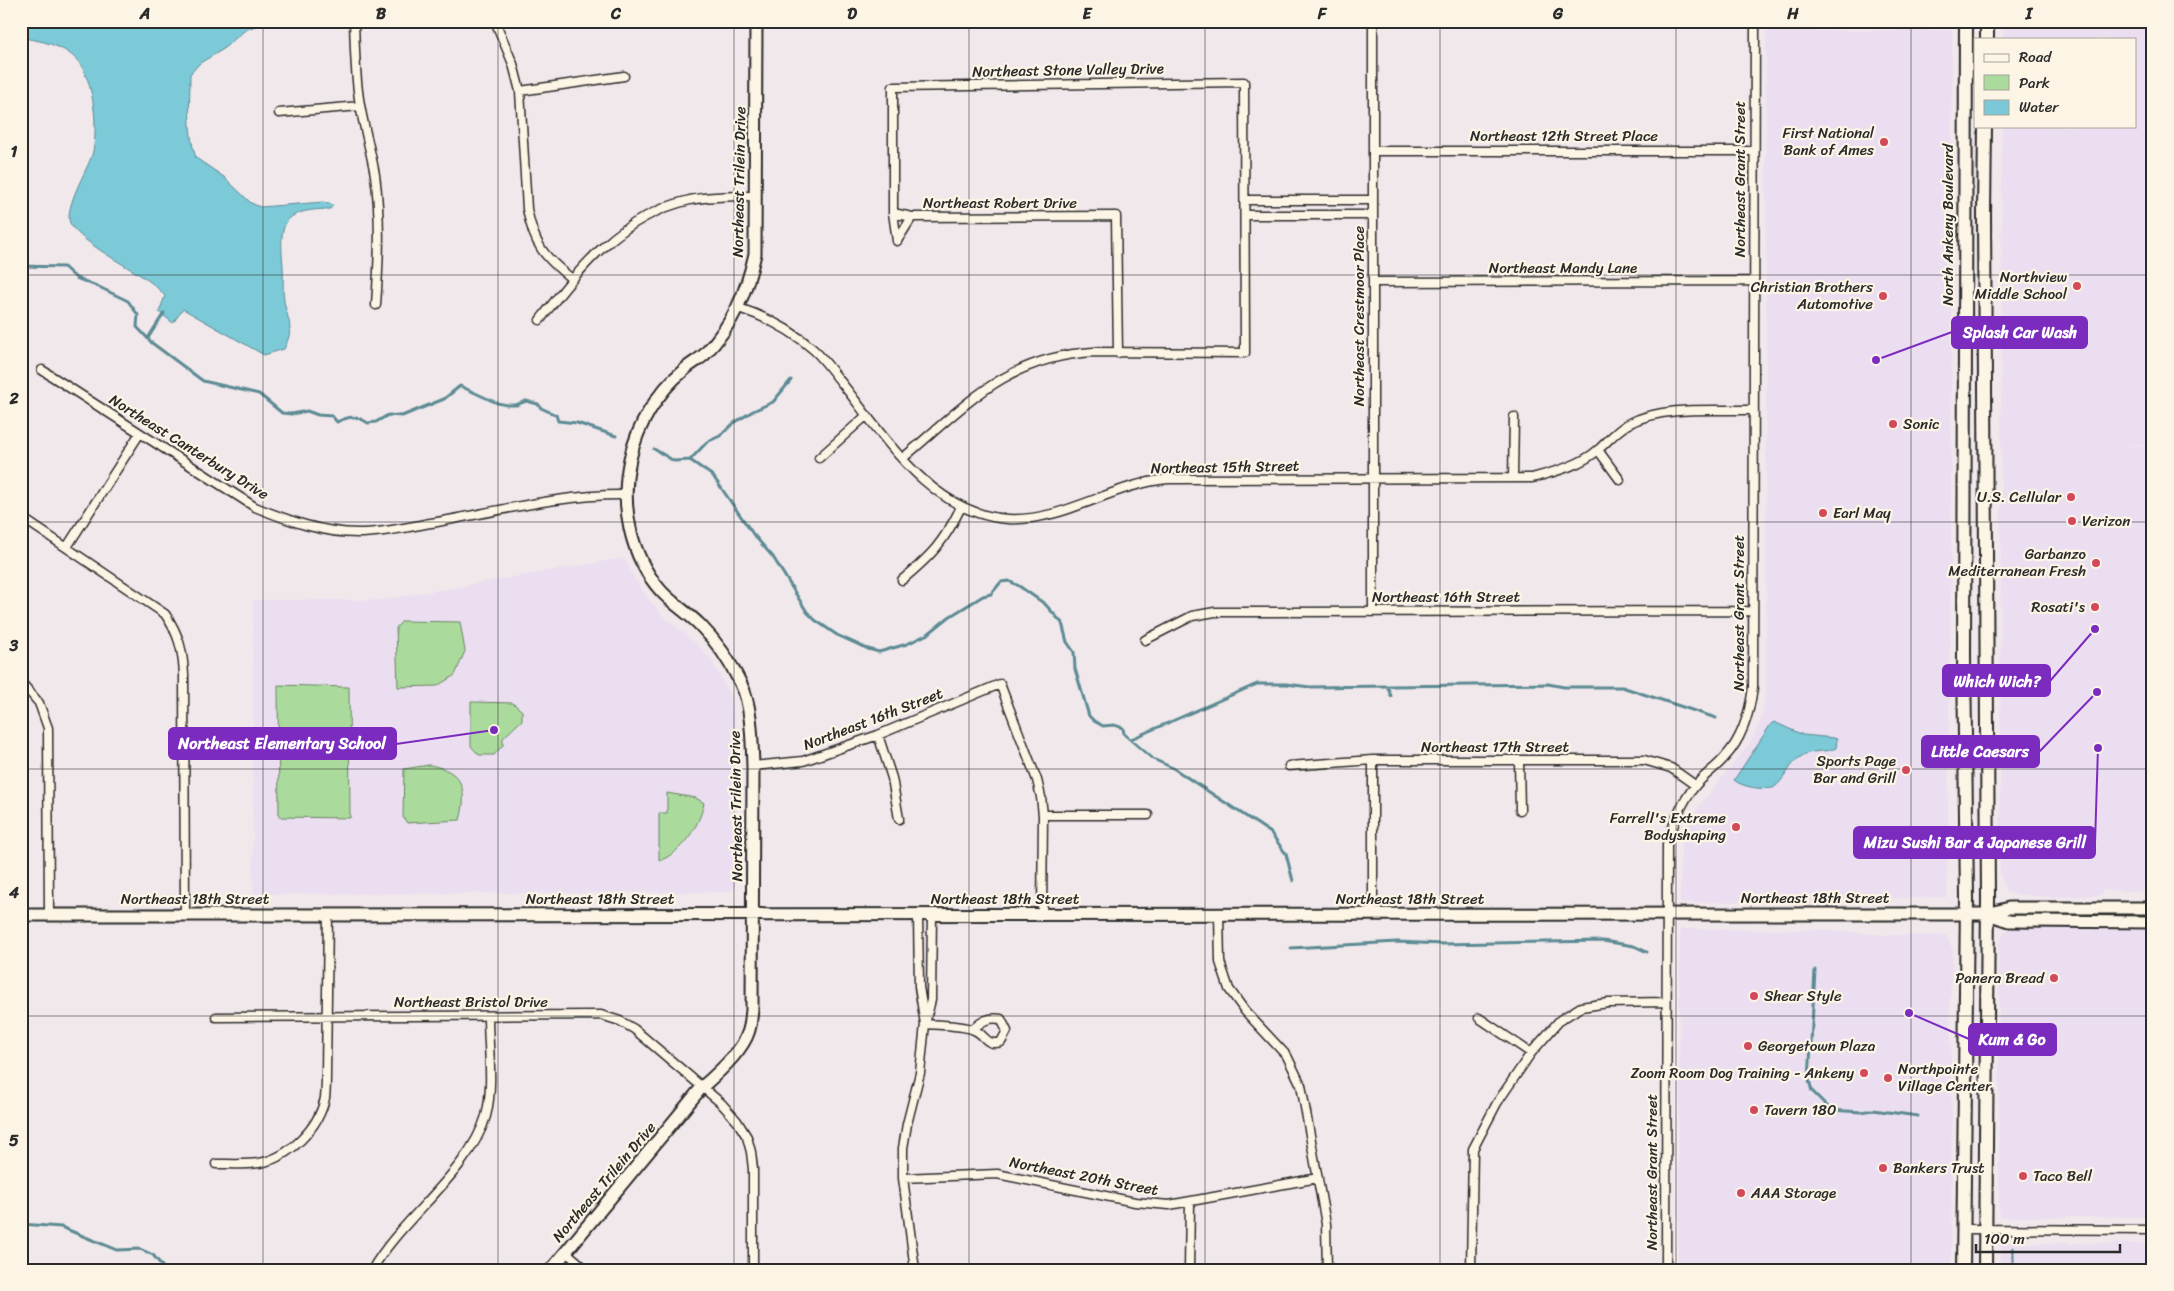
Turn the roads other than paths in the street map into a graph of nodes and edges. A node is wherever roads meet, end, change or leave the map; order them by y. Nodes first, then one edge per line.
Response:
1 (354, 21) edge
2 (494, 21) edge
3 (756, 21) edge
4 (1374, 21) edge
5 (1755, 21) edge
6 (1966, 21) edge
7 (1987, 21) edge
8 (1987, 38) edge
9 (624, 76) dead end
10 (520, 91) junction
11 (360, 106) junction
12 (279, 113) dead end
13 (1985, 128) edge
14 (1754, 150) junction
15 (1373, 151) junction
16 (755, 196) junction
17 (1245, 200) junction
18 (1373, 200) junction
19 (893, 213) junction
20 (1245, 215) junction
21 (1373, 215) junction
22 (912, 217) junction
23 (572, 279) junction
24 (1753, 281) junction
25 (1373, 282) junction
26 (376, 305) dead end
27 (739, 308) junction
28 (540, 320) dead end
29 (1118, 353) junction
30 (42, 370) dead end
31 (1754, 410) junction
32 (867, 415) junction
33 (1514, 417) dead end
34 (140, 433) junction
35 (1598, 450) junction
36 (819, 458) dead end
37 (902, 458) junction
38 (1513, 478) junction
39 (1372, 479) junction
40 (1620, 480) dead end
41 (626, 495) junction
42 (961, 507) junction
43 (21, 516) edge
44 (67, 547) junction
45 (902, 580) dead end
46 (1373, 610) junction
47 (1753, 611) junction
48 (1145, 640) dead end
49 (21, 682) edge
50 (878, 735) junction
51 (1373, 760) junction
52 (1519, 761) junction
53 (753, 766) junction
54 (1289, 766) dead end
55 (1695, 785) junction
56 (1520, 810) dead end
57 (1043, 815) junction
58 (1148, 815) dead end
59 (899, 819) dead end
60 (2153, 908) edge
61 (1667, 913) junction
62 (49, 914) junction
63 (185, 914) junction
64 (328, 914) junction
65 (752, 914) junction
66 (918, 914) junction
67 (932, 914) junction
68 (1042, 914) junction
69 (1219, 914) junction
70 (1373, 914) junction
71 (1967, 914) junction
72 (1988, 914) junction
73 (21, 915) edge
74 (2153, 922) edge
75 (1666, 1002) junction
76 (216, 1016) dead end
77 (327, 1016) junction
78 (488, 1016) junction
79 (1479, 1018) dead end
80 (925, 1024) junction
81 (973, 1029) dead end
82 (1531, 1053) junction
83 (702, 1087) junction
84 (216, 1164) dead end
85 (903, 1178) junction
86 (1318, 1178) junction
87 (1190, 1202) junction
88 (1963, 1228) junction
89 (1985, 1230) junction
90 (2153, 1230) edge
91 (566, 1252) junction
92 (372, 1270) edge
93 (551, 1270) edge
94 (587, 1270) edge
95 (753, 1270) edge
96 (915, 1270) edge
97 (1189, 1270) edge
98 (1327, 1270) edge
99 (1471, 1270) edge
100 (1666, 1270) edge
101 (1963, 1270) edge
102 (1985, 1270) edge

1 - 11 street
2 - 10 street
3 - 16 main road, Northeast Trilein Drive
4 - 15 street, Northeast Crestmoor Place
5 - 14 street, Northeast Grant Street
6 - 71 main road, North Ankeny Boulevard
7 - 8 main road
9 - 10 street
10 - 23 street
11 - 12 street
11 - 26 street
13 - 72 main road
14 - 15 street, Northeast 12th Street Place
14 - 24 street, Northeast Grant Street
15 - 18 street, Northeast Crestmoor Place
16 - 23 street
16 - 27 main road, Northeast Trilein Drive
17 - 18 street
17 - 19 street, Northeast Stone Valley Drive
17 - 20 street
18 - 21 street, Northeast Crestmoor Place
19 - 22 street
19 - 22 street, Northeast Robert Drive
20 - 21 street
20 - 29 street
21 - 25 street, Northeast Crestmoor Place
22 - 29 street, Northeast Robert Drive
23 - 28 street
24 - 25 street, Northeast Mandy Lane
24 - 31 street, Northeast Grant Street
25 - 39 street, Northeast Crestmoor Place
27 - 32 street, Northeast 15th Street
27 - 41 main road, Northeast Trilein Drive
29 - 37 street
30 - 34 street, Northeast Canterbury Drive
31 - 35 street, Northeast 15th Street
31 - 47 street, Northeast Grant Street
32 - 36 street
32 - 37 street, Northeast 15th Street
33 - 38 street
34 - 41 street, Northeast Canterbury Drive
34 - 44 street
35 - 38 street, Northeast 15th Street
35 - 40 street
37 - 42 street, Northeast 15th Street
38 - 39 street, Northeast 15th Street
39 - 42 street, Northeast 15th Street
39 - 46 street, Northeast Crestmoor Place
41 - 53 main road, Northeast Trilein Drive
42 - 45 street
43 - 44 street
44 - 63 street
46 - 47 street, Northeast 16th Street
46 - 48 street, Northeast 16th Street
47 - 55 street, Northeast Grant Street
49 - 62 street
50 - 53 street, Northeast 16th Street
50 - 57 street, Northeast 16th Street
50 - 59 street
51 - 52 street, Northeast 17th Street
51 - 54 street, Northeast 17th Street
51 - 70 street
52 - 55 street, Northeast 17th Street
52 - 56 street
53 - 65 main road, Northeast Trilein Drive
55 - 61 street, Northeast Grant Street
57 - 58 street
57 - 68 street
60 - 72 main road
61 - 70 main road, Northeast 18th Street
61 - 71 main road, Northeast 18th Street
61 - 75 street, Northeast Grant Street
62 - 63 main road, Northeast 18th Street
62 - 73 main road, Northeast 18th Street
63 - 64 main road, Northeast 18th Street
64 - 65 main road, Northeast 18th Street
64 - 77 street
65 - 66 main road, Northeast 18th Street
65 - 83 main road, Northeast Trilein Drive
66 - 67 main road, Northeast 18th Street
66 - 80 street
67 - 68 main road, Northeast 18th Street
67 - 80 street
68 - 69 main road, Northeast 18th Street
69 - 70 main road, Northeast 18th Street
69 - 86 street
71 - 72 main road, Northeast 18th Street
71 - 88 main road, North Ankeny Boulevard
72 - 74 main road
72 - 89 main road
75 - 82 street
75 - 100 street, Northeast Grant Street
76 - 77 street, Northeast Bristol Drive
77 - 78 street, Northeast Bristol Drive
77 - 84 street
78 - 83 street, Northeast Bristol Drive
78 - 92 street
79 - 82 street
80 - 81 street
80 - 85 street
82 - 99 street
83 - 91 main road, Northeast Trilein Drive
83 - 95 street, Northeast Bristol Drive
85 - 87 street, Northeast 20th Street
85 - 96 street
86 - 87 street, Northeast 20th Street
86 - 98 street
87 - 97 street
88 - 89 street
88 - 101 main road, North Ankeny Boulevard
89 - 90 street
89 - 102 main road
91 - 93 main road, Northeast Trilein Drive
91 - 94 street

